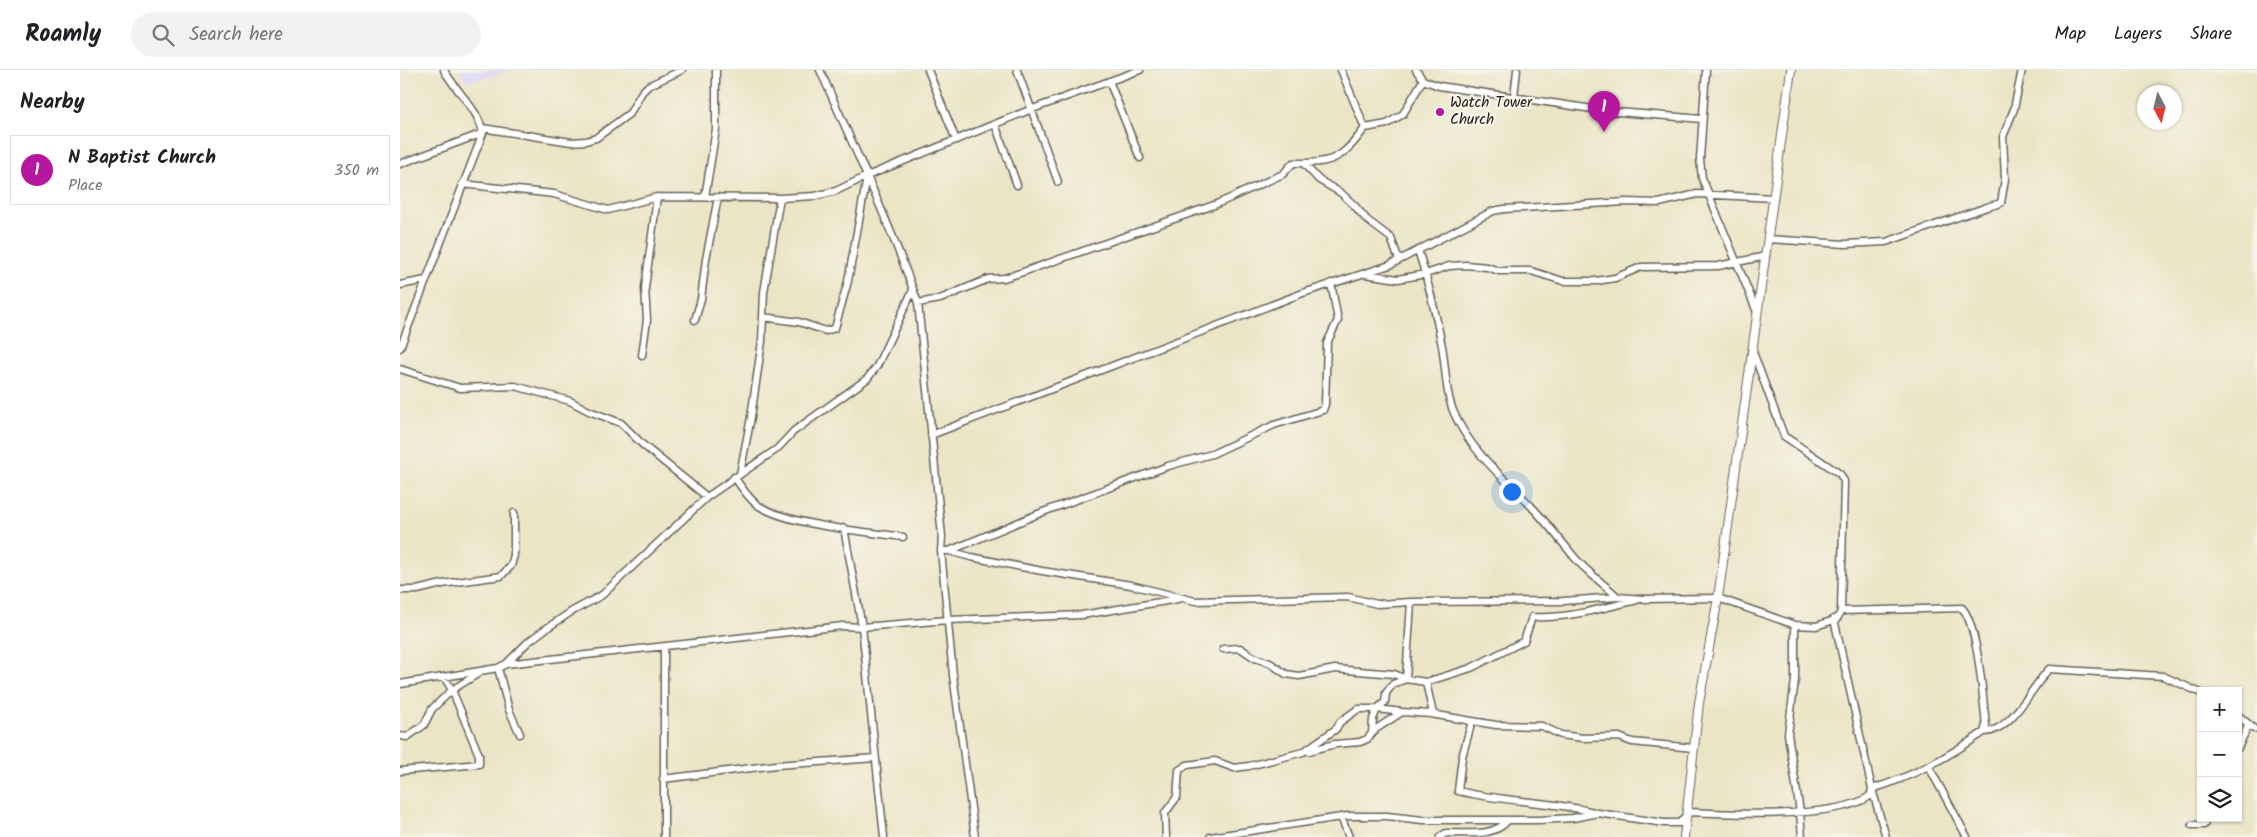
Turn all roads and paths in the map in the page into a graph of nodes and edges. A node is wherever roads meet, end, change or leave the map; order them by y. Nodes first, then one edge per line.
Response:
1 (444, 70) edge
2 (682, 70) edge
3 (716, 70) edge
4 (820, 70) edge
5 (928, 70) edge
6 (1017, 70) edge
7 (1140, 70) edge
8 (1341, 70) edge
9 (1416, 70) edge
10 (1516, 70) edge
11 (1706, 70) edge
12 (1791, 70) edge
13 (2022, 70) edge
14 (1424, 80) junction
15 (1109, 81) junction
16 (1514, 97) junction
17 (1032, 110) junction
18 (1702, 119) junction
19 (995, 124) junction
20 (1365, 128) junction
21 (482, 131) junction
22 (956, 140) junction
23 (1140, 158) dead end
24 (400, 164) edge
25 (1304, 164) junction
26 (867, 176) junction
27 (1058, 182) dead end
28 (462, 184) junction
29 (1017, 185) dead end
30 (1707, 194) junction
31 (705, 196) junction
32 (657, 197) junction
33 (718, 197) junction
34 (780, 198) junction
35 (1774, 198) junction
36 (1768, 240) junction
37 (1418, 250) junction
38 (1766, 256) junction
39 (1399, 260) junction
40 (1738, 262) junction
41 (1363, 274) junction
42 (1426, 274) junction
43 (426, 280) junction
44 (1331, 283) junction
45 (400, 285) edge
46 (913, 290) junction
47 (918, 303) junction
48 (1758, 314) junction
49 (763, 317) junction
50 (695, 320) dead end
51 (400, 348) edge
52 (1752, 351) junction
53 (642, 355) dead end
54 (400, 369) edge
55 (931, 435) junction
56 (737, 475) junction
57 (707, 497) junction
58 (514, 513) dead end
59 (844, 528) junction
60 (903, 538) dead end
61 (941, 551) junction
62 (949, 551) junction
63 (400, 590) edge
64 (1618, 597) junction
65 (1718, 598) junction
66 (1182, 599) junction
67 (1644, 599) junction
68 (1411, 602) junction
69 (1841, 611) junction
70 (1834, 619) junction
71 (948, 620) junction
72 (1795, 625) junction
73 (862, 627) junction
74 (664, 647) junction
75 (1223, 649) dead end
76 (506, 664) junction
77 (498, 668) junction
78 (480, 672) junction
79 (444, 677) junction
80 (1406, 679) junction
81 (1426, 682) junction
82 (400, 684) edge
83 (452, 690) junction
84 (2197, 690) edge
85 (1377, 709) junction
86 (1402, 712) junction
87 (1433, 714) junction
88 (2242, 718) edge
89 (1472, 721) junction
90 (1372, 732) junction
91 (1984, 732) junction
92 (520, 734) dead end
93 (400, 736) edge
94 (2242, 741) edge
95 (1694, 748) junction
96 (1303, 752) junction
97 (876, 758) junction
98 (1929, 767) junction
99 (400, 771) edge
100 (663, 779) junction
101 (1872, 788) junction
102 (1688, 812) junction
103 (1800, 812) junction
104 (1598, 813) junction
105 (1341, 817) junction
106 (1508, 820) junction
107 (2205, 822) edge
108 (2192, 825) dead end
109 (664, 837) edge
110 (884, 837) edge
111 (975, 837) edge
112 (1166, 837) edge
113 (1210, 837) edge
114 (1349, 837) edge
115 (1440, 837) edge
116 (1684, 837) edge
117 (1802, 837) edge
118 (1886, 837) edge
119 (1967, 837) edge

1 - 21 street
2 - 21 street
3 - 31 street
4 - 26 street
5 - 22 street
6 - 17 street
7 - 15 street
8 - 20 street
9 - 14 street
10 - 16 street
11 - 18 street
12 - 35 street
13 - 36 street
14 - 16 street
14 - 20 street
15 - 17 street
15 - 23 street
16 - 18 street
17 - 19 street
17 - 27 street
18 - 30 street
19 - 22 street
19 - 29 street
20 - 25 street
21 - 24 street
21 - 28 street
22 - 26 street
25 - 39 street
25 - 47 street
26 - 34 street
26 - 46 street
26 - 49 street
28 - 32 street
28 - 43 street
30 - 35 street
30 - 37 street
30 - 40 street
31 - 32 street
31 - 33 street
32 - 53 street
33 - 34 street
33 - 50 street
34 - 49 street
35 - 36 street
36 - 38 street
37 - 39 street
37 - 42 street
38 - 40 street
38 - 48 street
39 - 41 street
40 - 42 street
40 - 48 street
41 - 42 street
41 - 44 street
42 - 64 street
43 - 45 street
43 - 51 street
44 - 55 street
44 - 62 street
46 - 47 street
46 - 56 street
47 - 55 street
48 - 52 street
49 - 56 street
52 - 65 street
52 - 69 street
54 - 57 street
55 - 61 street
56 - 57 street
56 - 59 street
57 - 76 street
58 - 63 street
59 - 60 street
59 - 73 street
61 - 62 street
61 - 71 street
62 - 66 street
64 - 67 street
64 - 68 street
65 - 67 street
65 - 72 street
65 - 95 street
66 - 68 street
66 - 71 street
67 - 81 street
68 - 80 street
69 - 70 street
69 - 91 street
70 - 72 street
70 - 101 street
71 - 73 street
71 - 111 street
72 - 103 street
73 - 74 street
73 - 97 street
74 - 76 street
74 - 100 street
75 - 80 street
76 - 77 street
77 - 78 street
77 - 92 street
78 - 79 street
78 - 83 street
79 - 82 street
79 - 83 street
80 - 81 street
80 - 85 street
81 - 87 street
83 - 93 street
83 - 99 street
84 - 91 street
85 - 86 street
85 - 90 street
85 - 96 street
86 - 87 street
86 - 90 street
87 - 89 street
88 - 94 street
89 - 95 street
89 - 104 street
90 - 96 street
91 - 98 street
95 - 102 street
96 - 112 street
97 - 100 street
97 - 110 street
98 - 101 street
98 - 119 street
100 - 109 street
101 - 103 street
101 - 118 street
102 - 103 street
102 - 104 street
102 - 116 street
103 - 117 street
104 - 106 street
105 - 106 street
105 - 113 street
105 - 114 street
106 - 115 street
107 - 108 street

